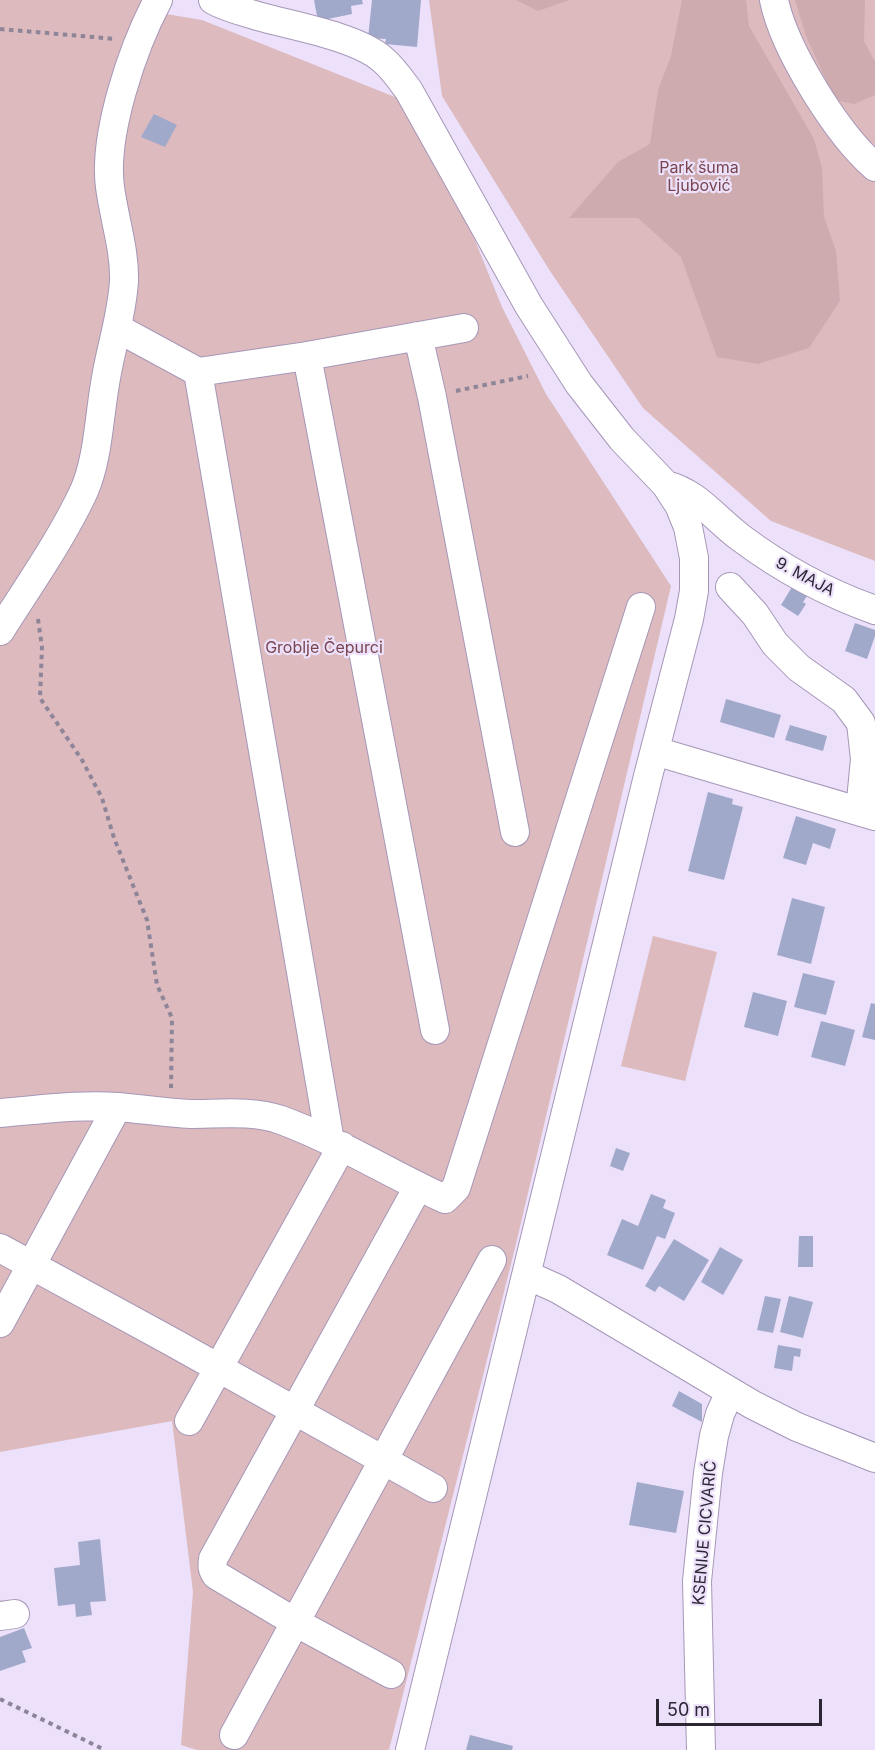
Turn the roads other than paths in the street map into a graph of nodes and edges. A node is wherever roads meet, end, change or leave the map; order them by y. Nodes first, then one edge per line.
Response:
1 (213, 0) edge
2 (774, 0) edge
3 (153, 3) edge
4 (875, 167) edge
5 (117, 328) junction
6 (464, 328) dead end
7 (418, 336) junction
8 (307, 356) junction
9 (198, 372) junction
10 (666, 485) junction
11 (738, 536) junction
12 (694, 571) junction
13 (730, 587) dead end
14 (641, 607) dead end
15 (875, 610) edge
16 (0, 631) edge
17 (655, 751) junction
18 (868, 814) edge
19 (515, 832) dead end
20 (435, 1030) dead end
21 (117, 1107) junction
22 (0, 1113) edge
23 (336, 1144) junction
24 (418, 1187) junction
25 (0, 1248) edge
26 (492, 1260) dead end
27 (32, 1265) junction
28 (527, 1277) junction
29 (0, 1323) edge
30 (218, 1368) junction
31 (730, 1392) junction
32 (295, 1411) junction
33 (189, 1421) dead end
34 (875, 1458) edge
35 (383, 1461) junction
36 (433, 1488) dead end
37 (295, 1622) junction
38 (391, 1674) dead end
39 (234, 1735) dead end
40 (410, 1750) edge
41 (701, 1750) edge

1 - 10 street
2 - 4 street
3 - 5 street
5 - 9 street
5 - 16 street
6 - 7 street
7 - 8 street
7 - 19 street
8 - 9 street
8 - 20 street
9 - 23 street
10 - 11 street, 9. MAJA
10 - 12 street
11 - 12 street
11 - 15 street, 9. MAJA
12 - 17 street
13 - 18 street
14 - 24 street
17 - 18 street
17 - 28 street
21 - 22 street
21 - 23 street
21 - 27 street
23 - 24 street
23 - 30 street
24 - 32 street
25 - 27 street
26 - 35 street
27 - 29 street
27 - 30 street
28 - 31 street
28 - 40 street
30 - 32 street
30 - 33 street
31 - 34 street
31 - 41 street, KSENIJE CICVARIĆ
32 - 35 street
32 - 37 street
35 - 36 street
35 - 37 street
37 - 38 street
37 - 39 street

